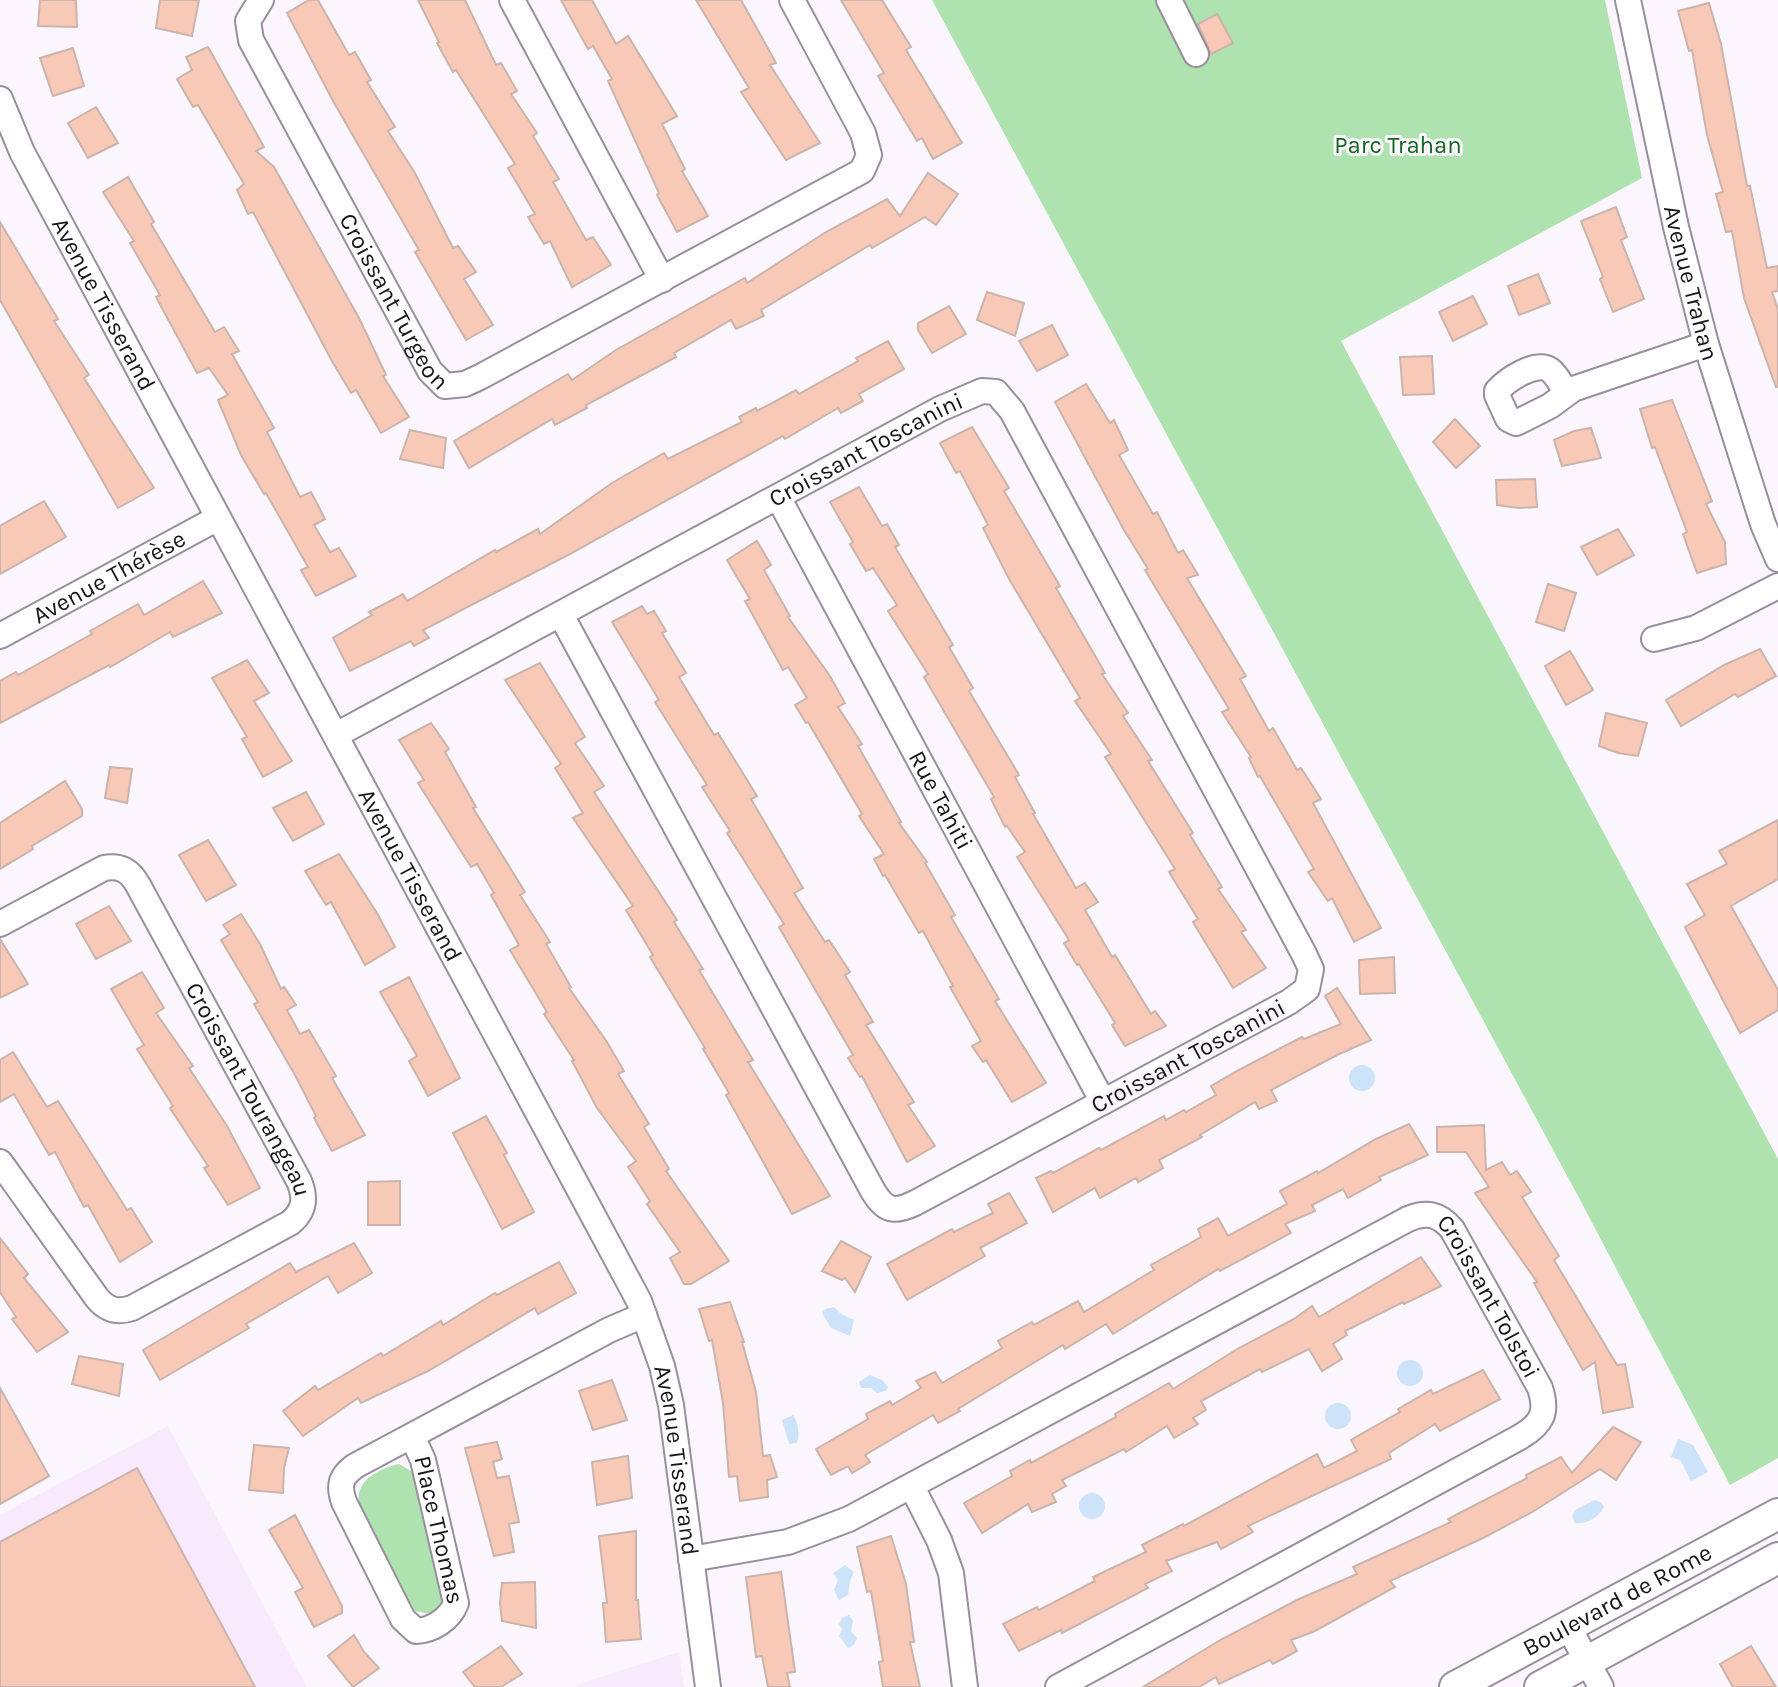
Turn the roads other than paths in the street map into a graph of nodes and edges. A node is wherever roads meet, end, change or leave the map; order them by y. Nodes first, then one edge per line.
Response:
1 (261, 0) edge
2 (512, 0) edge
3 (792, 0) edge
4 (1169, 0) edge
5 (1628, 0) edge
6 (1196, 54) dead end
7 (0, 99) edge
8 (662, 280) junction
9 (1706, 344) junction
10 (1566, 392) dead end
11 (778, 497) junction
12 (218, 518) junction
13 (1778, 559) edge
14 (1778, 586) edge
15 (561, 615) junction
16 (0, 636) edge
17 (1654, 639) dead end
18 (336, 735) junction
19 (0, 924) edge
20 (1103, 1102) junction
21 (0, 1162) edge
22 (644, 1315) junction
23 (412, 1436) junction
24 (912, 1487) junction
25 (1778, 1514) edge
26 (1778, 1558) edge
27 (691, 1559) junction
28 (1568, 1626) junction
29 (1594, 1674) edge
30 (708, 1687) edge
31 (965, 1687) edge
32 (1058, 1687) edge
33 (1455, 1687) edge
34 (1540, 1687) edge

1 - 8 street, Croissant Turgeon
2 - 8 street
3 - 8 street, Croissant Turgeon
4 - 6 street
5 - 9 street, Avenue Trahan
7 - 12 street, Avenue Tisserand
9 - 10 street
9 - 13 street, Avenue Trahan
11 - 15 street, Croissant Toscanini
11 - 20 street, Rue Tahiti
11 - 20 street, Croissant Toscanini
12 - 16 street, Avenue Thérèse
12 - 18 street, Avenue Tisserand
14 - 17 street
15 - 18 street, Croissant Toscanini
15 - 20 street, Croissant Toscanini
18 - 22 street, Avenue Tisserand
19 - 21 street, Croissant Tourangeau
22 - 23 street, Place Thomas
22 - 27 street, Avenue Tisserand
23 - 23 street, Place Thomas
24 - 27 street, Croissant Tolstoi
24 - 31 street
24 - 32 street, Croissant Tolstoi
25 - 28 main road, Boulevard de Rome
26 - 29 main road, Boulevard de Rome
27 - 30 street, Avenue Tisserand
28 - 29 street
28 - 33 main road, Boulevard de Rome
29 - 34 main road, Boulevard de Rome

